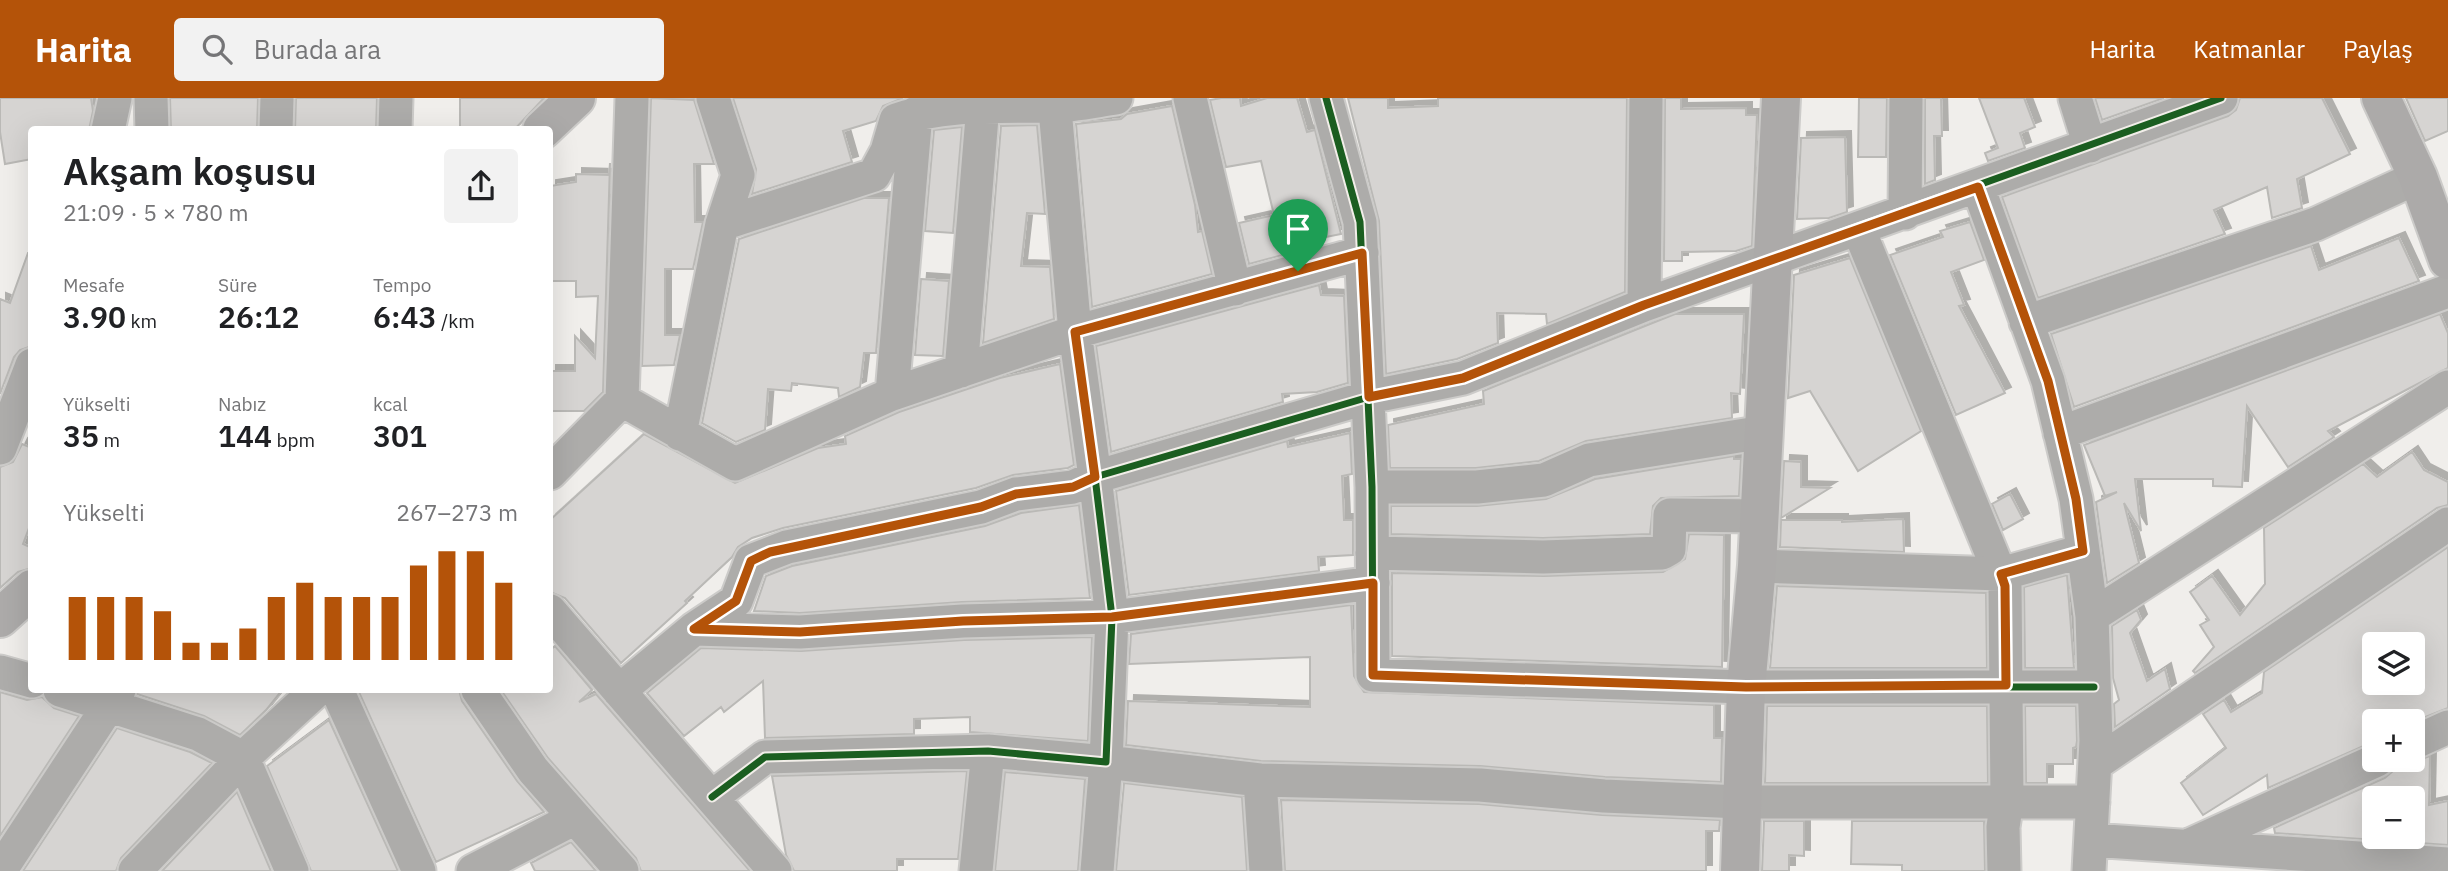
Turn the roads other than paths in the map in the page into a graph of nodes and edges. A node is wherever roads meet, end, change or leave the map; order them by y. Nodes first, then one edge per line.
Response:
1 (116, 98) edge
2 (151, 98) edge
3 (277, 98) edge
4 (396, 98) edge
5 (576, 98) edge
6 (632, 98) edge
7 (713, 98) edge
8 (1116, 98) edge
9 (1189, 98) edge
10 (1326, 98) edge
11 (1646, 98) edge
12 (1781, 98) edge
13 (1906, 98) edge
14 (2075, 98) edge
15 (2221, 98) edge
16 (2381, 98) edge
17 (1054, 102) edge
18 (983, 105) junction
19 (916, 113) junction
20 (109, 126) edge
21 (152, 126) edge
22 (276, 126) edge
23 (394, 126) edge
24 (546, 126) edge
25 (2090, 146) junction
26 (2418, 177) junction
27 (1978, 187) junction
28 (2440, 211) edge
29 (1905, 213) junction
30 (722, 224) junction
31 (1859, 230) junction
32 (1362, 253) junction
33 (2448, 260) edge
34 (1774, 261) junction
35 (1235, 289) junction
36 (2448, 291) edge
37 (1644, 305) junction
38 (2026, 322) junction
39 (1075, 332) junction
40 (961, 370) junction
41 (28, 380) edge
42 (2448, 387) edge
43 (892, 394) junction
44 (1369, 397) junction
45 (622, 400) junction
46 (1764, 432) junction
47 (2060, 433) junction
48 (680, 434) junction
49 (13, 438) edge
50 (553, 470) edge
51 (1095, 477) junction
52 (1372, 487) junction
53 (1760, 516) junction
54 (2448, 524) edge
55 (2083, 551) junction
56 (1757, 566) junction
57 (1373, 568) junction
58 (2001, 574) junction
59 (28, 593) edge
60 (553, 614) edge
61 (2092, 616) junction
62 (1112, 617) junction
63 (0, 618) edge
64 (694, 629) junction
65 (0, 672) edge
66 (28, 680) edge
67 (2006, 685) junction
68 (1746, 687) junction
69 (2094, 687) junction
70 (619, 691) junction
71 (84, 693) edge
72 (313, 693) edge
73 (315, 693) edge
74 (480, 693) edge
75 (115, 697) edge
76 (2448, 727) edge
77 (2425, 738) edge
78 (988, 751) junction
79 (243, 758) junction
80 (1106, 762) junction
81 (2095, 764) junction
82 (2362, 767) edge
83 (1260, 780) junction
84 (712, 797) junction
85 (2007, 800) junction
86 (1740, 802) junction
87 (2093, 802) junction
88 (573, 819) junction
89 (2190, 845) junction
90 (2090, 855) edge
91 (2448, 864) edge
92 (0, 871) edge
93 (135, 871) edge
94 (292, 871) edge
95 (419, 871) edge
96 (473, 871) edge
97 (622, 871) edge
98 (775, 871) edge
99 (976, 871) edge
100 (1097, 871) edge
101 (1266, 871) edge
102 (1740, 871) edge
103 (2004, 871) edge

1 - 20 street
2 - 21 street
3 - 22 street
4 - 23 street
5 - 24 street
6 - 45 street
7 - 30 street
8 - 17 street
9 - 35 street
10 - 32 street
11 - 37 street
12 - 34 street
13 - 29 street
14 - 25 street
15 - 25 street
16 - 26 street
17 - 18 street
17 - 39 street
18 - 19 street
18 - 40 street
19 - 30 street
19 - 43 street
25 - 27 street
26 - 28 street
26 - 38 street
27 - 29 street
27 - 38 street
28 - 33 street
29 - 31 street
30 - 48 street
31 - 34 street
31 - 58 street
32 - 35 street
32 - 44 street
34 - 37 street
34 - 46 street
35 - 39 street
36 - 47 street
37 - 44 street
38 - 47 street
39 - 40 street
39 - 51 street
40 - 43 street
41 - 49 street
42 - 61 street
43 - 48 street
44 - 51 street
44 - 52 street
45 - 48 street
45 - 50 street
46 - 52 street
46 - 53 street
47 - 55 street
51 - 62 street
51 - 64 street
52 - 57 street
53 - 56 street
53 - 57 street
54 - 81 street
55 - 58 street
55 - 61 street
56 - 58 street
56 - 68 street
57 - 62 street
57 - 68 street
58 - 67 street
59 - 63 street
60 - 70 street
61 - 69 street
62 - 64 street
62 - 80 street
64 - 70 street
65 - 66 street
67 - 68 street
67 - 69 street
67 - 85 street
68 - 86 street
69 - 81 street
70 - 84 street
71 - 75 street
72 - 79 street
73 - 95 street
74 - 88 street
75 - 79 street
75 - 92 street
76 - 77 street
78 - 80 street
78 - 84 street
78 - 99 street
79 - 93 street
79 - 94 street
80 - 83 street
80 - 100 street
81 - 87 street
82 - 89 street
83 - 86 street
83 - 101 street
84 - 98 street
85 - 86 street
85 - 87 street
85 - 103 street
86 - 102 street
87 - 90 street
88 - 96 street
88 - 97 street
89 - 90 street
89 - 91 street

